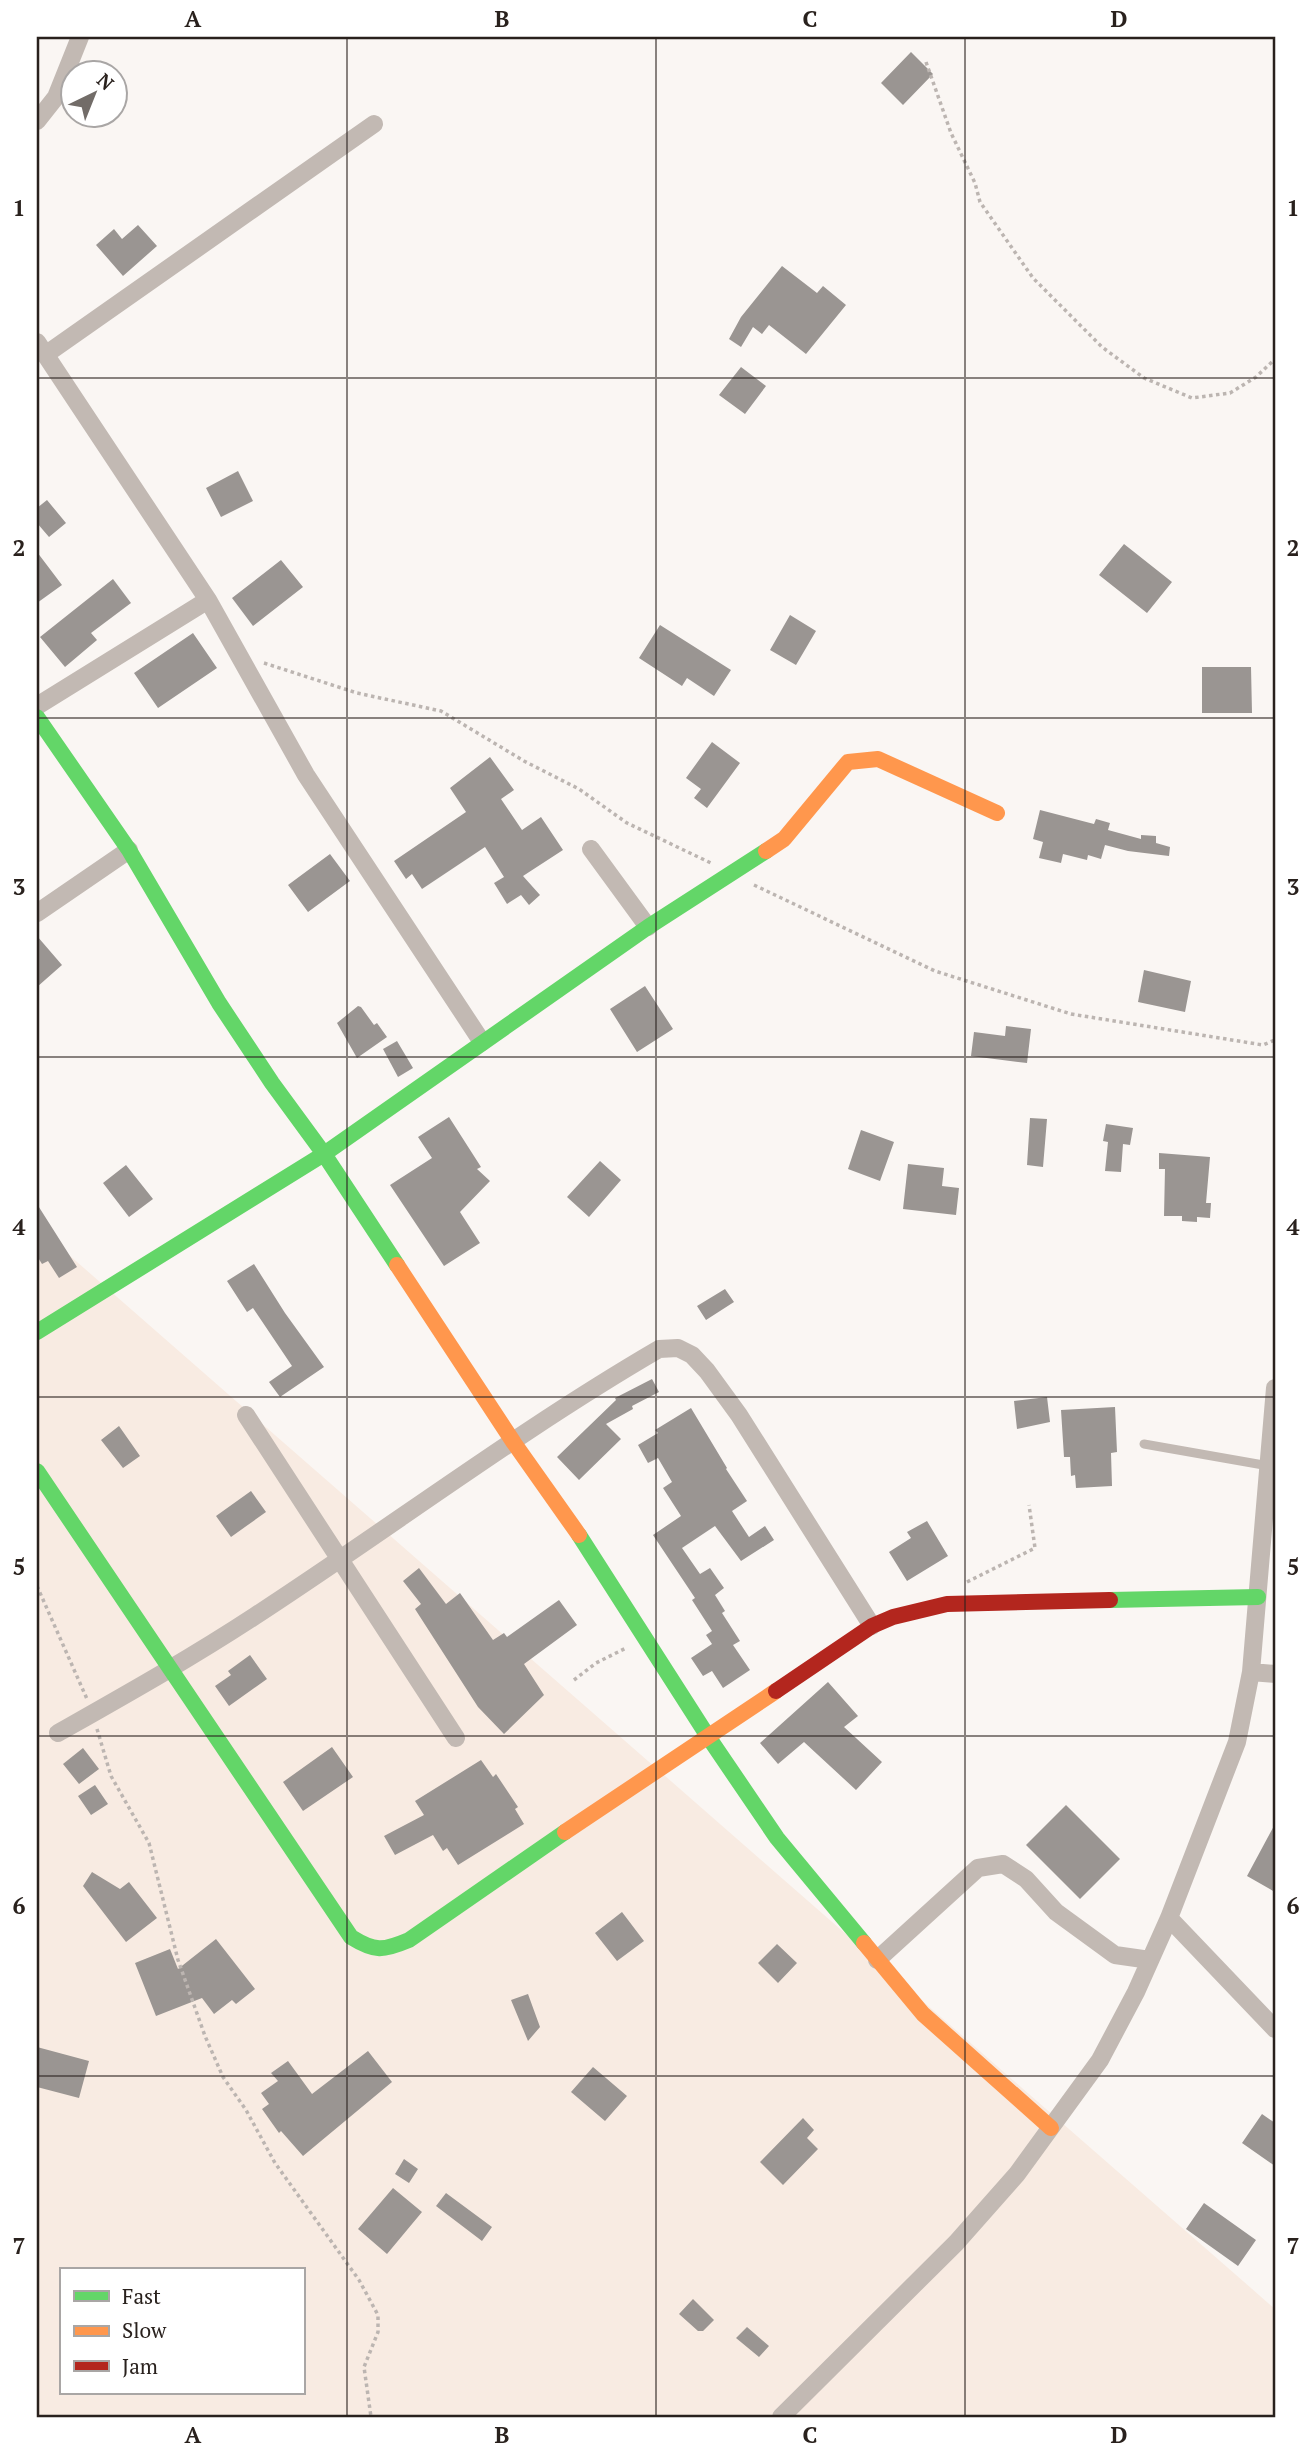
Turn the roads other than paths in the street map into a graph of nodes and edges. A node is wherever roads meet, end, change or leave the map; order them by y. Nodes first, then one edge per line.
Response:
1 (80, 37) edge
2 (37, 121) edge
3 (374, 124) dead end
4 (41, 349) edge
5 (208, 600) junction
6 (37, 706) edge
7 (37, 718) edge
8 (997, 813) dead end
9 (591, 849) dead end
10 (129, 850) junction
11 (37, 913) edge
12 (648, 927) junction
13 (482, 1042) junction
14 (324, 1154) junction
15 (37, 1332) edge
16 (1275, 1388) edge
17 (246, 1415) dead end
18 (514, 1443) junction
19 (1144, 1444) dead end
20 (1269, 1466) junction
21 (37, 1471) edge
22 (339, 1559) junction
23 (1258, 1597) junction
24 (872, 1626) junction
25 (170, 1671) junction
26 (1251, 1672) junction
27 (1275, 1674) edge
28 (58, 1733) dead end
29 (707, 1735) junction
30 (456, 1738) dead end
31 (1169, 1918) junction
32 (877, 1960) junction
33 (1150, 1960) junction
34 (1275, 2029) edge
35 (1051, 2128) junction
36 (781, 2417) edge

1 - 2 street
3 - 4 street
4 - 5 street
5 - 6 street
5 - 13 street
7 - 10 street
8 - 12 street
9 - 12 street
10 - 11 street
10 - 14 street
12 - 13 street
13 - 14 street
14 - 15 street
14 - 18 street
16 - 20 street
17 - 22 street
18 - 22 street
18 - 24 street
18 - 29 street
19 - 20 lane
20 - 23 street
21 - 25 street
22 - 25 street
22 - 30 street
23 - 24 street
23 - 26 street
24 - 29 street
25 - 28 street
25 - 29 street
26 - 27 street
26 - 31 street
29 - 32 street
31 - 33 street
31 - 34 street
32 - 33 street
32 - 35 street
33 - 35 street
35 - 36 street

